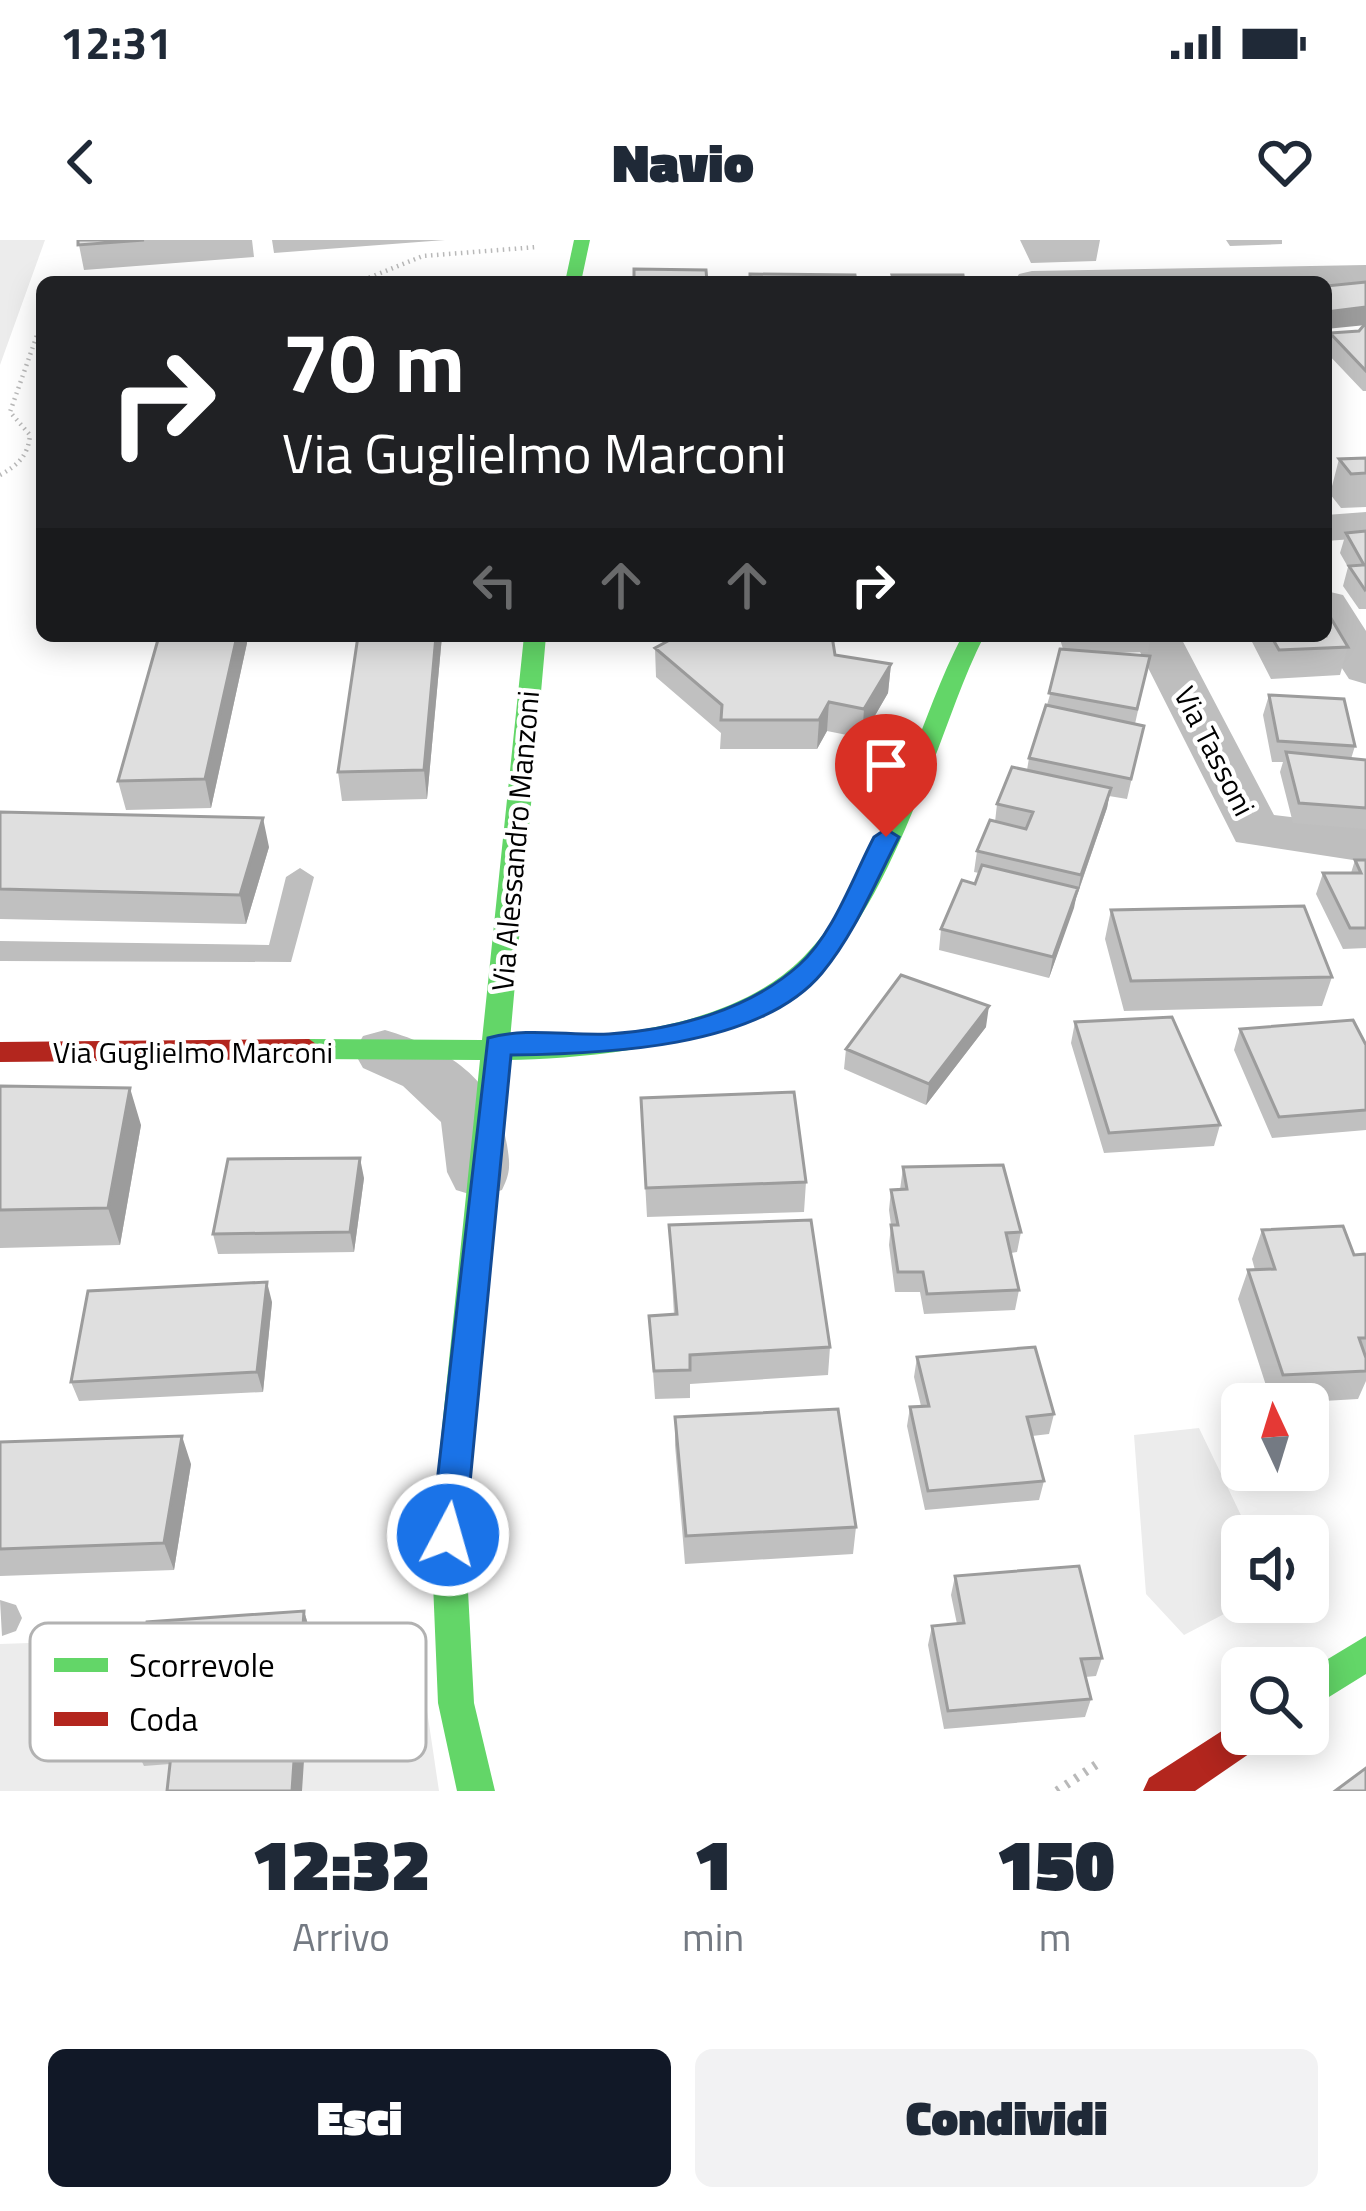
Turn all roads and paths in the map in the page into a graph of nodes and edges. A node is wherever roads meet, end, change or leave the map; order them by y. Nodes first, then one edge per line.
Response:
1 (581, 243) edge
2 (369, 276) edge
3 (575, 276) edge
4 (1366, 276) edge
5 (1332, 277) edge
6 (36, 338) edge
7 (0, 476) edge
8 (1366, 525) edge
9 (1332, 528) edge
10 (1332, 615) edge
11 (534, 642) edge
12 (970, 642) edge
13 (1159, 642) edge
14 (1366, 669) edge
15 (1366, 844) edge
16 (300, 877) dead end
17 (0, 951) edge
18 (502, 964) junction
19 (498, 1046) junction
20 (0, 1052) edge
21 (386, 1052) junction
22 (482, 1190) junction
23 (1366, 1653) edge
24 (1329, 1678) edge
25 (1221, 1751) edge
26 (476, 1791) edge
27 (1162, 1791) edge

1 - 2 path
1 - 3 street
4 - 5 street
6 - 7 path
8 - 9 street
10 - 14 street
11 - 18 street, Via Alessandro Manzoni
12 - 19 street, Via Guglielmo Marconi
13 - 15 street, Via Tassoni
16 - 17 lane
18 - 19 street, Via Alessandro Manzoni
18 - 21 street, Via Guglielmo Marconi
19 - 21 street, Via Guglielmo Marconi
19 - 22 street, Via Alessandro Manzoni
20 - 21 street, Via Guglielmo Marconi
21 - 22 street, Via Alessandro Manzoni
22 - 26 street, Via Alessandro Manzoni
23 - 24 street
25 - 27 street

